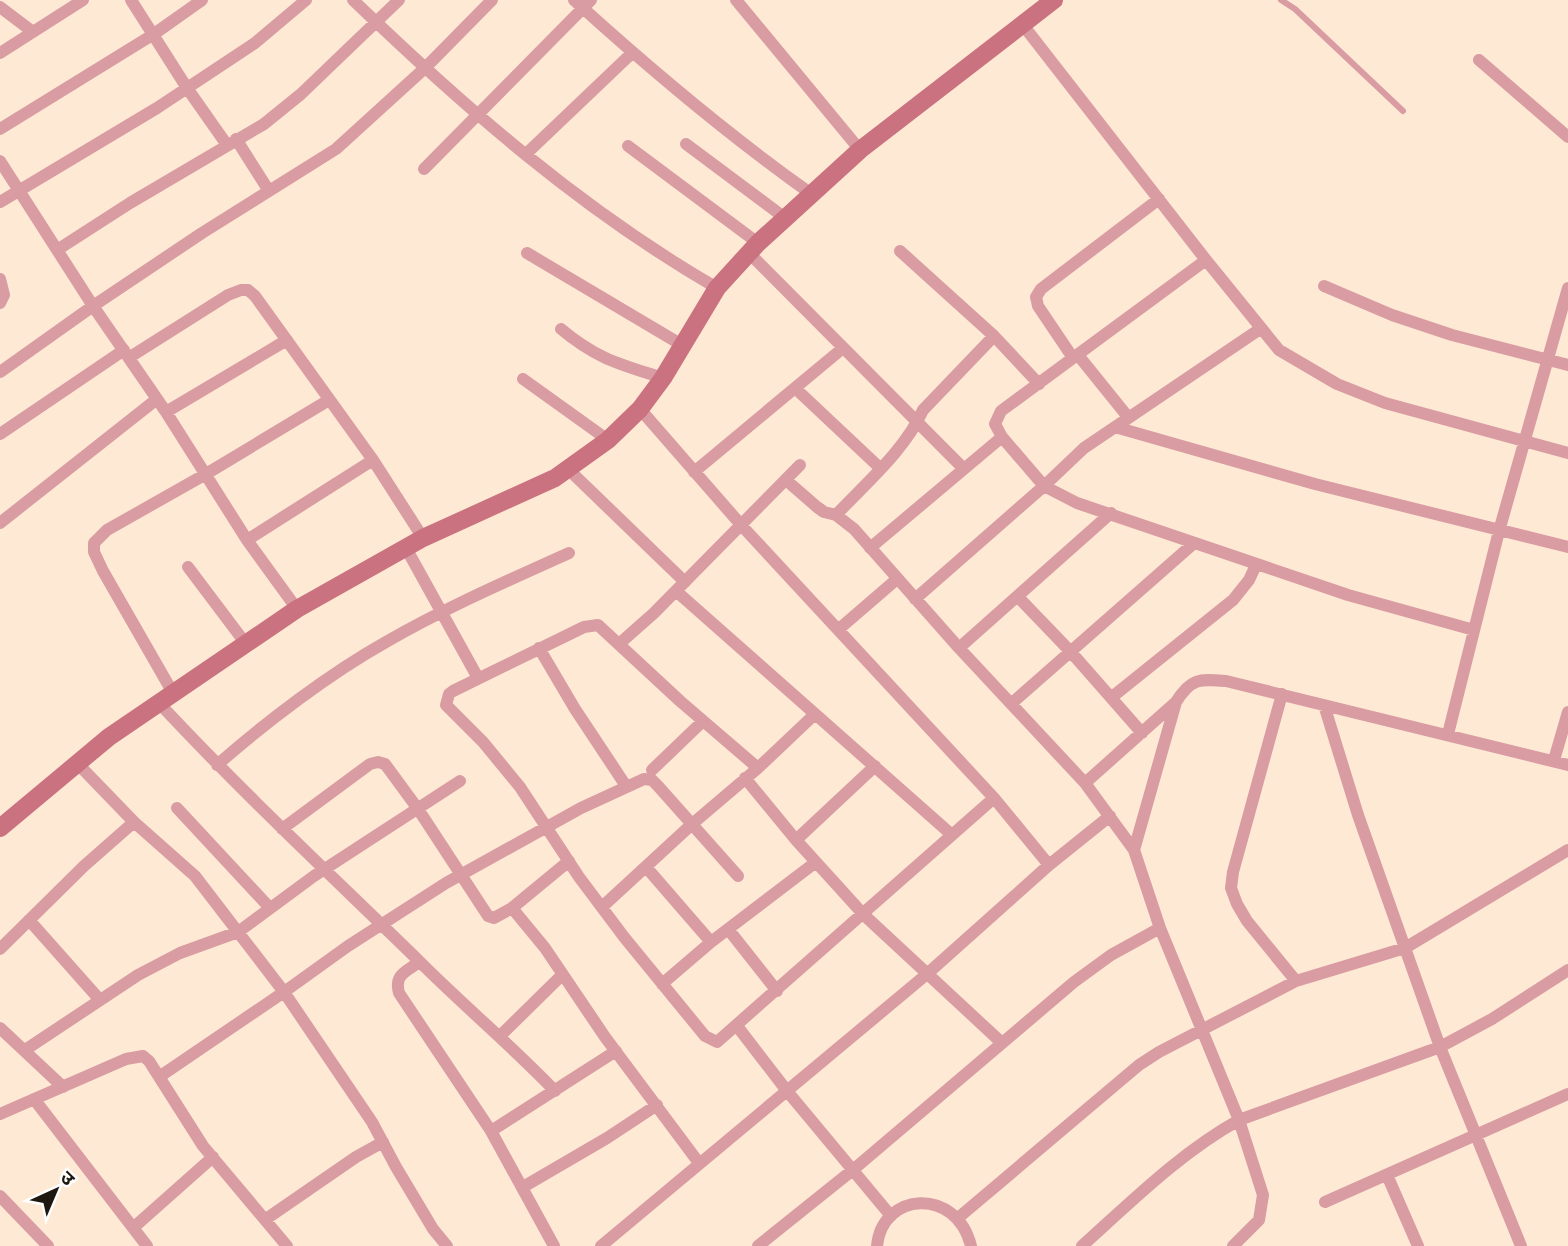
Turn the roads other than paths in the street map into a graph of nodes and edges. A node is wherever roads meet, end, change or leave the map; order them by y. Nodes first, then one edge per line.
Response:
1 (131, 0) edge
2 (202, 0) edge
3 (306, 0) edge
4 (353, 0) edge
5 (399, 0) edge
6 (492, 0) edge
7 (736, 0) edge
8 (1054, 0) edge
9 (1281, 0) edge
10 (74, 2) edge
11 (583, 3) edge
12 (0, 7) edge
13 (376, 23) junction
14 (1023, 24) junction
15 (33, 32) junction
16 (154, 34) junction
17 (0, 52) edge
18 (632, 53) junction
19 (1479, 60) dead end
20 (425, 68) junction
21 (187, 88) junction
22 (1403, 111) dead end
23 (479, 115) junction
24 (0, 130) edge
25 (1568, 137) edge
26 (232, 142) junction
27 (686, 144) dead end
28 (628, 146) dead end
29 (860, 150) junction
30 (526, 154) junction
31 (0, 161) edge
32 (425, 169) dead end
33 (21, 191) junction
34 (268, 191) junction
35 (810, 193) junction
36 (1158, 199) junction
37 (0, 202) edge
38 (785, 218) junction
39 (753, 248) junction
40 (57, 250) junction
41 (900, 251) dead end
42 (527, 253) dead end
43 (1206, 260) junction
44 (0, 279) edge
45 (1324, 286) dead end
46 (717, 288) junction
47 (1568, 288) edge
48 (0, 303) edge
49 (93, 306) junction
50 (561, 329) dead end
51 (1260, 329) junction
52 (994, 336) junction
53 (287, 340) junction
54 (682, 345) junction
55 (843, 348) junction
56 (127, 353) junction
57 (1076, 356) junction
58 (1548, 359) junction
59 (1568, 365) edge
60 (0, 372) edge
61 (663, 378) junction
62 (523, 379) dead end
63 (1038, 384) junction
64 (796, 389) junction
65 (157, 399) junction
66 (329, 400) junction
67 (640, 409) junction
68 (166, 412) junction
69 (1128, 417) junction
70 (917, 422) junction
71 (1115, 427) junction
72 (0, 434) edge
73 (1002, 438) junction
74 (608, 440) junction
75 (1524, 442) junction
76 (1568, 453) edge
77 (373, 460) junction
78 (800, 465) dead end
79 (880, 468) junction
80 (568, 469) junction
81 (964, 469) junction
82 (694, 472) junction
83 (206, 474) junction
84 (786, 480) junction
85 (1044, 486) junction
86 (1111, 513) junction
87 (836, 515) junction
88 (0, 523) edge
89 (742, 526) junction
90 (1499, 531) junction
91 (423, 538) junction
92 (247, 540) junction
93 (1193, 544) junction
94 (1568, 547) edge
95 (406, 548) junction
96 (870, 548) junction
97 (569, 553) dead end
98 (1256, 565) junction
99 (188, 567) dead end
100 (897, 579) junction
101 (680, 587) junction
102 (1018, 597) junction
103 (915, 599) junction
104 (297, 609) junction
105 (443, 612) junction
106 (839, 629) junction
107 (1474, 630) junction
108 (246, 644) junction
109 (619, 644) junction
110 (539, 648) junction
111 (959, 648) junction
112 (1070, 651) junction
113 (478, 678) junction
114 (1282, 694) junction
115 (1112, 697) junction
116 (166, 698) junction
117 (1176, 702) junction
118 (1011, 704) junction
119 (1324, 705) junction
120 (1568, 712) edge
121 (815, 714) junction
122 (703, 721) junction
123 (1142, 733) junction
124 (1448, 734) junction
125 (1554, 760) junction
126 (78, 764) junction
127 (217, 765) junction
128 (874, 765) junction
129 (1568, 765) edge
130 (758, 768) junction
131 (652, 770) dead end
132 (746, 778) junction
133 (460, 781) dead end
134 (1085, 783) junction
135 (626, 786) junction
136 (994, 798) junction
137 (177, 808) dead end
138 (418, 809) junction
139 (1110, 816) junction
140 (3, 822) edge
141 (134, 822) junction
142 (547, 825) junction
143 (691, 825) junction
144 (282, 829) junction
145 (953, 835) junction
146 (796, 839) junction
147 (1134, 850) junction
148 (1568, 850) edge
149 (569, 861) junction
150 (816, 862) junction
151 (1049, 865) junction
152 (646, 867) junction
153 (324, 870) junction
154 (461, 875) junction
155 (738, 876) dead end
156 (602, 907) junction
157 (270, 908) junction
158 (512, 908) junction
159 (864, 915) junction
160 (29, 920) junction
161 (382, 924) junction
162 (1160, 928) junction
163 (727, 929) junction
164 (238, 932) junction
165 (711, 942) junction
166 (1405, 948) junction
167 (0, 949) edge
168 (419, 962) junction
169 (1568, 970) edge
170 (927, 974) junction
171 (562, 975) junction
172 (1296, 981) junction
173 (662, 984) junction
174 (777, 991) junction
175 (284, 992) junction
176 (100, 1000) junction
177 (737, 1026) junction
178 (0, 1028) edge
179 (1204, 1030) junction
180 (500, 1037) junction
181 (1002, 1043) junction
182 (1440, 1047) junction
183 (24, 1050) junction
184 (616, 1051) junction
185 (159, 1077) junction
186 (63, 1087) junction
187 (555, 1091) junction
188 (787, 1091) junction
189 (1568, 1094) edge
190 (34, 1099) junction
191 (657, 1105) junction
192 (0, 1114) edge
193 (1239, 1119) junction
194 (491, 1131) junction
195 (1477, 1136) junction
196 (383, 1142) junction
197 (213, 1157) junction
198 (699, 1163) junction
199 (854, 1169) junction
200 (1387, 1175) junction
201 (523, 1187) junction
202 (0, 1196) edge
203 (1325, 1202) dead end
204 (891, 1216) junction
205 (958, 1218) junction
206 (266, 1219) junction
207 (133, 1228) junction
208 (48, 1246) edge
209 (146, 1246) edge
210 (287, 1246) edge
211 (447, 1246) edge
212 (554, 1246) edge
213 (601, 1246) edge
214 (758, 1246) edge
215 (877, 1246) edge
216 (971, 1246) edge
217 (1082, 1246) edge
218 (1233, 1246) edge
219 (1418, 1246) edge
220 (1521, 1246) edge

1 - 16 street
2 - 16 street
3 - 21 street
4 - 13 street
5 - 13 street
6 - 20 street
7 - 29 street
8 - 14 main road
9 - 22 lane
10 - 15 street
11 - 18 street
11 - 23 street
12 - 15 street
13 - 20 street
13 - 26 street
14 - 29 main road
14 - 36 street
15 - 17 street
16 - 21 street
16 - 24 street
18 - 30 street
18 - 35 street
19 - 25 street
20 - 23 street
20 - 34 street
21 - 26 street
21 - 33 street
23 - 30 street
23 - 32 street
26 - 34 street
26 - 40 street
27 - 38 street
28 - 39 street
29 - 35 main road
30 - 46 street
31 - 33 street
33 - 37 street
33 - 40 street
34 - 49 street
35 - 38 main road
36 - 43 street
36 - 57 street
38 - 39 main road
39 - 46 main road
39 - 55 street
40 - 49 street
41 - 52 street
42 - 54 street
43 - 51 street
43 - 57 street
44 - 48 street
45 - 58 street
46 - 54 main road
47 - 58 street
49 - 56 street
49 - 60 street
50 - 61 street
51 - 69 street
51 - 75 street
52 - 63 street
52 - 70 street
53 - 56 street
53 - 66 street
53 - 68 street
54 - 61 main road
55 - 64 street
55 - 70 street
56 - 65 street
56 - 72 street
57 - 63 street
57 - 69 street
58 - 59 street
58 - 75 street
61 - 67 main road
62 - 74 street
63 - 73 street
64 - 79 street
64 - 82 street
65 - 68 street
65 - 88 street
66 - 77 street
66 - 83 street
67 - 74 main road
67 - 82 street
68 - 83 street
69 - 71 street
70 - 79 street
70 - 81 street
71 - 85 street
71 - 90 street
73 - 81 street
73 - 85 street
74 - 80 main road
75 - 76 street
75 - 90 street
77 - 91 street
77 - 92 street
78 - 84 street
79 - 87 street
80 - 91 main road
80 - 101 street
81 - 96 street
82 - 89 street
83 - 92 street
83 - 116 street
84 - 87 street
84 - 89 street
85 - 86 street
85 - 103 street
86 - 93 street
86 - 102 street
87 - 96 street
89 - 101 street
89 - 106 street
90 - 94 street
90 - 107 street
91 - 95 main road
92 - 104 street
93 - 98 street
93 - 112 street
95 - 104 main road
95 - 105 street
96 - 100 street
97 - 105 street
98 - 107 street
98 - 115 street
99 - 108 street
100 - 103 street
100 - 106 street
101 - 109 street
101 - 121 street
102 - 111 street
102 - 112 street
103 - 111 street
104 - 108 main road
105 - 113 street
105 - 127 street
106 - 136 street
107 - 124 street
108 - 116 main road
109 - 110 street
109 - 122 street
110 - 113 street
110 - 135 street
111 - 118 street
112 - 115 street
112 - 118 street
113 - 142 street
114 - 117 street
114 - 119 street
114 - 172 street
115 - 123 street
116 - 126 main road
116 - 127 street
117 - 123 street
117 - 147 street
118 - 134 street
119 - 124 street
119 - 166 street
120 - 125 street
121 - 128 street
121 - 130 street
122 - 130 street
122 - 131 street
123 - 134 street
124 - 125 street
125 - 129 street
126 - 140 main road
126 - 141 street
127 - 144 street
128 - 145 street
128 - 146 street
130 - 132 street
132 - 143 street
132 - 146 street
133 - 138 street
134 - 139 street
135 - 142 street
135 - 143 street
136 - 145 street
136 - 151 street
137 - 157 street
138 - 144 street
138 - 153 street
138 - 154 street
139 - 147 street
139 - 151 street
141 - 160 street
141 - 164 street
142 - 149 street
142 - 154 street
143 - 152 street
143 - 155 street
144 - 153 street
145 - 159 street
146 - 150 street
147 - 162 street
148 - 166 street
149 - 156 street
149 - 158 street
150 - 159 street
150 - 163 street
151 - 170 street
152 - 156 street
152 - 165 street
153 - 157 street
153 - 161 street
154 - 158 street
154 - 161 street
156 - 173 street
157 - 164 street
158 - 171 street
159 - 170 street
159 - 174 street
160 - 167 street
160 - 176 street
161 - 168 street
161 - 175 street
162 - 179 street
162 - 181 street
163 - 165 street
163 - 174 street
164 - 175 street
164 - 176 street
165 - 173 street
166 - 172 street
166 - 182 street
168 - 180 street
168 - 194 street
169 - 182 street
170 - 181 street
170 - 188 street
171 - 180 street
171 - 184 street
172 - 179 street
173 - 177 street
174 - 177 street
175 - 185 street
175 - 196 street
176 - 183 street
177 - 188 street
178 - 183 street
179 - 193 street
179 - 205 street
180 - 187 street
181 - 199 street
182 - 193 street
182 - 195 street
183 - 186 street
184 - 187 street
184 - 191 street
185 - 186 street
185 - 197 street
186 - 190 street
187 - 194 street
188 - 198 street
188 - 199 street
189 - 195 street
190 - 192 street
190 - 207 street
191 - 198 street
191 - 201 street
193 - 217 street
193 - 218 street
194 - 201 street
195 - 200 street
195 - 220 street
196 - 206 street
196 - 211 street
197 - 206 street
197 - 207 street
198 - 213 street
199 - 204 street
199 - 214 street
200 - 203 street
200 - 219 street
201 - 212 street
202 - 208 street
204 - 205 street
204 - 215 street
205 - 216 street
206 - 210 street
207 - 209 street

